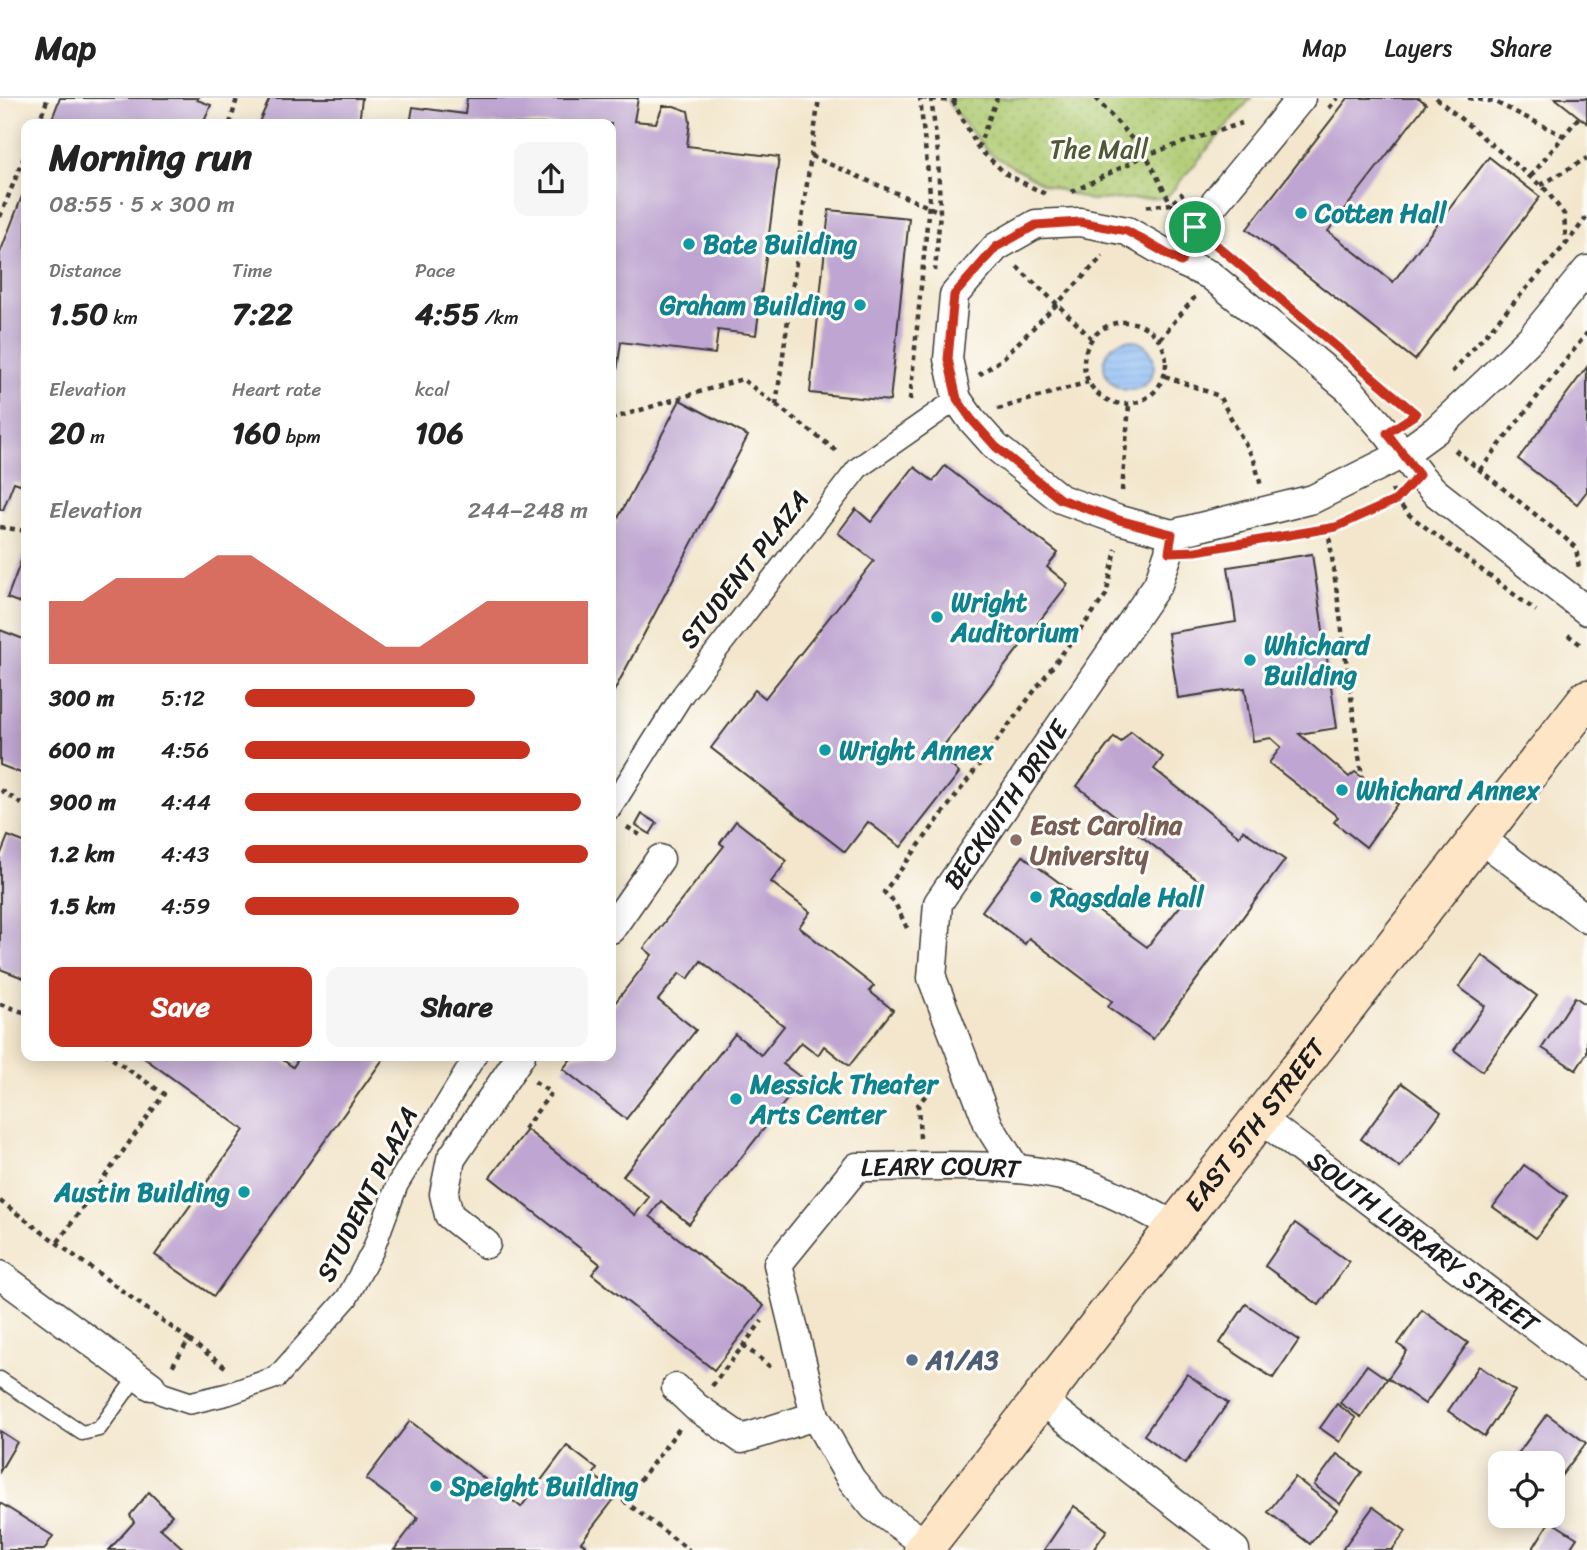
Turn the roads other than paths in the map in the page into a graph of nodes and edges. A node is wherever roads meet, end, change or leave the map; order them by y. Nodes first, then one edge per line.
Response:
1 (1301, 98) edge
2 (1181, 262) junction
3 (1587, 270) edge
4 (963, 408) junction
5 (1403, 454) junction
6 (1172, 534) junction
7 (1587, 611) edge
8 (1587, 699) edge
9 (616, 816) edge
10 (1479, 837) junction
11 (649, 854) road end
12 (616, 919) edge
13 (1587, 919) edge
14 (472, 1061) edge
15 (517, 1061) edge
16 (1260, 1118) junction
17 (1016, 1169) junction
18 (1175, 1226) junction
19 (486, 1244) dead end
20 (0, 1275) edge
21 (1587, 1366) edge
22 (0, 1379) edge
23 (148, 1383) junction
24 (676, 1388) dead end
25 (1040, 1399) junction
26 (815, 1416) junction
27 (925, 1547) edge
28 (1235, 1550) edge

1 - 2 street
2 - 4 street
2 - 5 street
3 - 5 street
4 - 6 street
4 - 9 street, STUDENT PLAZA
5 - 6 street
5 - 7 street
6 - 17 street, BECKWITH DRIVE
8 - 10 main road, EAST 5TH STREET
10 - 13 street
10 - 16 main road, EAST 5TH STREET
11 - 12 street
14 - 23 street, STUDENT PLAZA
15 - 19 street
16 - 18 main road, EAST 5TH STREET
16 - 21 street, SOUTH LIBRARY STREET
17 - 18 street, LEARY COURT
17 - 26 street, LEARY COURT
18 - 25 main road, EAST 5TH STREET
20 - 23 street
22 - 23 lane
24 - 26 street
25 - 27 main road, EAST 5TH STREET
25 - 28 street
26 - 27 street, LEARY COURT

